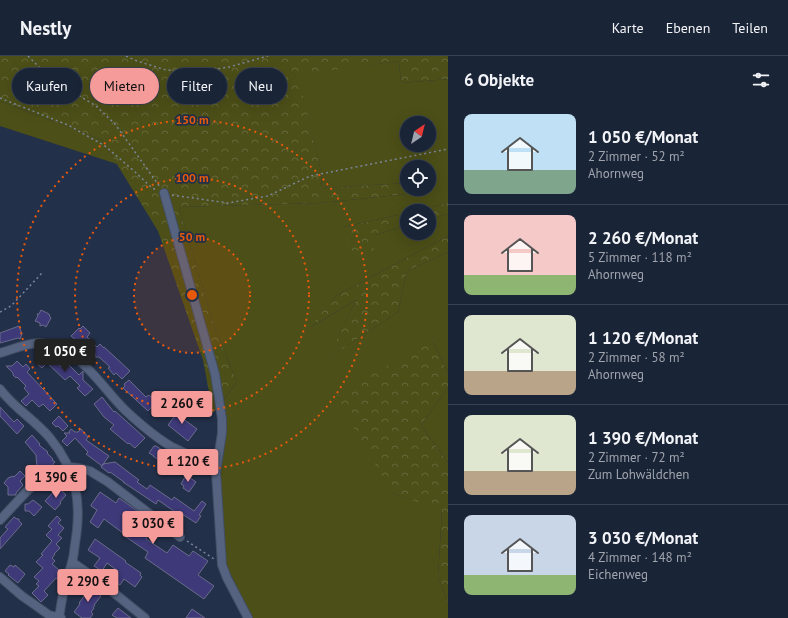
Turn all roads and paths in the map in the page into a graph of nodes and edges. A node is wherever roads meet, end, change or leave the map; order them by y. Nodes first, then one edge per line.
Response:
1 (28, 56) edge
2 (126, 56) edge
3 (268, 56) edge
4 (0, 98) edge
5 (448, 149) edge
6 (164, 193) junction
7 (42, 273) dead end
8 (0, 312) edge
9 (0, 353) edge
10 (0, 389) edge
11 (191, 456) joint
12 (70, 467) junction
13 (216, 472) junction
14 (0, 520) edge
15 (180, 537) joint
16 (72, 562) junction
17 (222, 565) junction
18 (0, 577) edge
19 (60, 618) edge
20 (145, 618) edge
21 (248, 618) edge

1 - 6 path
2 - 3 path
4 - 6 path
5 - 6 path
6 - 13 street
7 - 8 path
9 - 11 street
10 - 12 street
11 - 13 path
12 - 14 street
12 - 15 street
12 - 16 street
13 - 17 street
15 - 17 path
16 - 19 street
16 - 20 street
17 - 21 street
18 - 19 street

